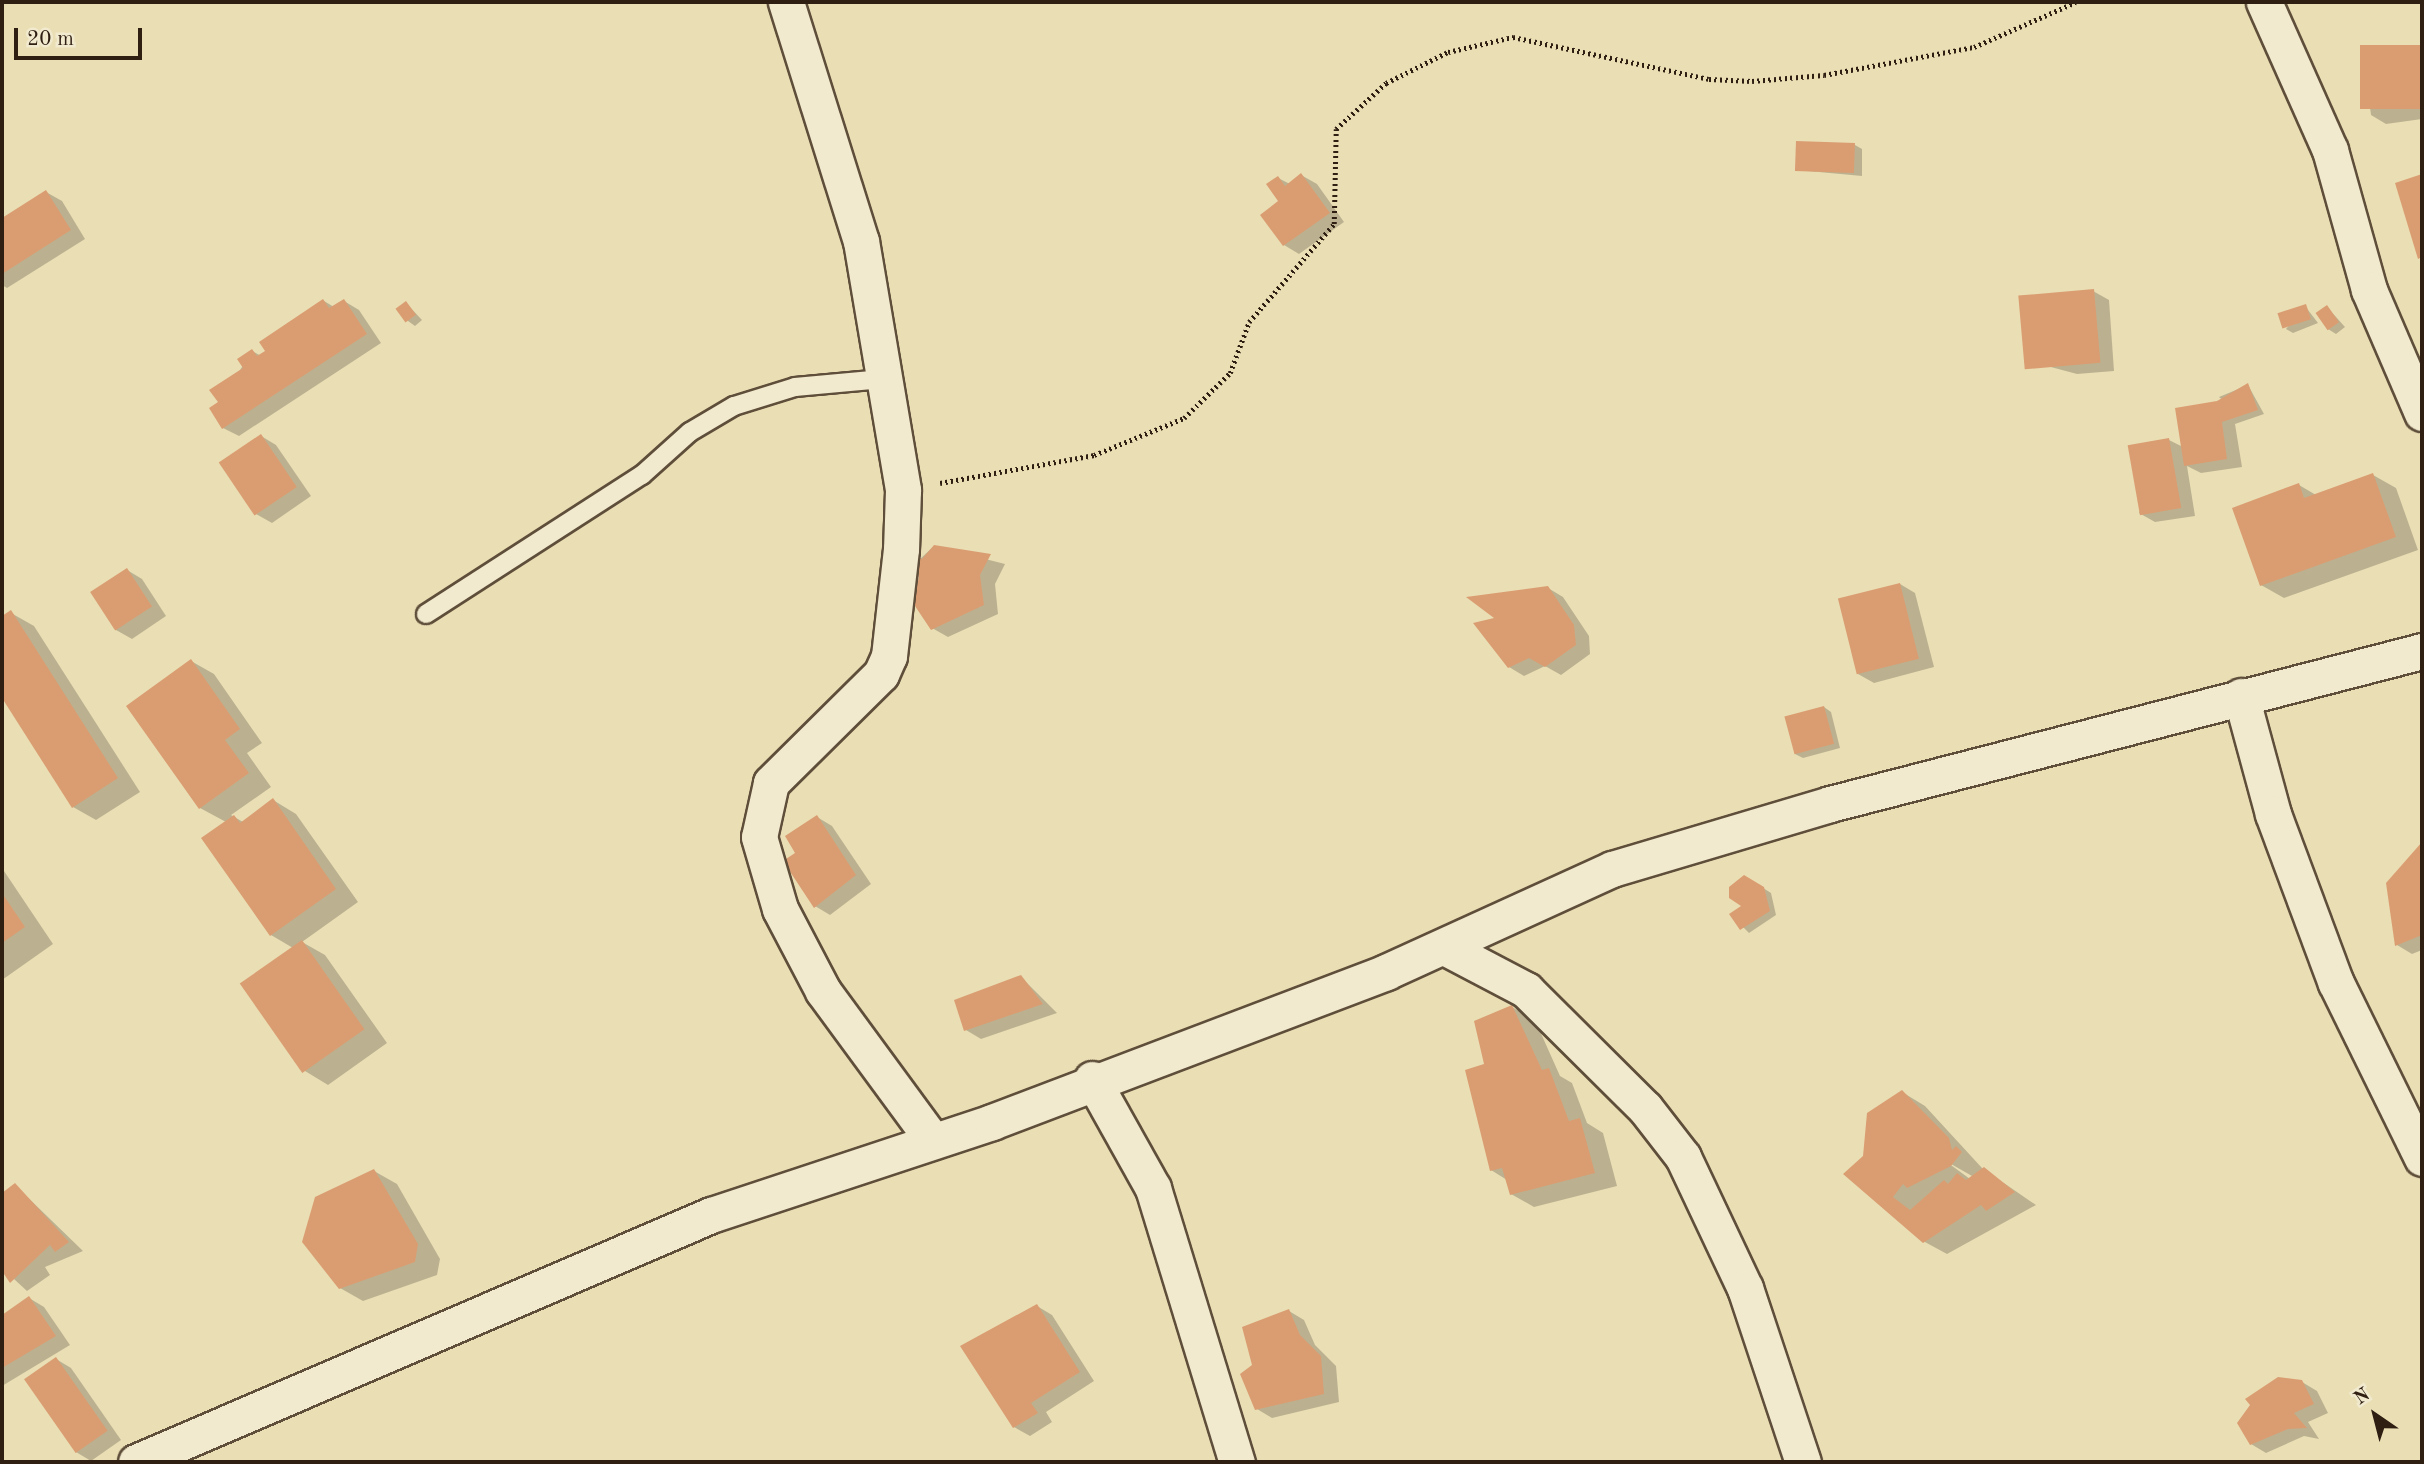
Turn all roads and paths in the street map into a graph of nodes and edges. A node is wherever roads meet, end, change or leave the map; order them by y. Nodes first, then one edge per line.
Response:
1 (786, 2) edge
2 (2076, 2) edge
3 (2264, 2) edge
4 (883, 379) junction
5 (2422, 413) edge
6 (903, 490) junction
7 (426, 614) dead end
8 (2422, 651) edge
9 (2241, 696) junction
10 (1444, 947) junction
11 (1092, 1079) junction
12 (933, 1142) junction
13 (2422, 1158) edge
14 (136, 1462) edge
15 (1237, 1462) edge
16 (1803, 1462) edge

1 - 4 street
2 - 6 path
3 - 5 street
4 - 6 street
4 - 7 lane
6 - 12 street
8 - 9 street
9 - 10 street
9 - 13 street
10 - 11 street
10 - 16 street
11 - 12 street
11 - 15 street
12 - 14 street

